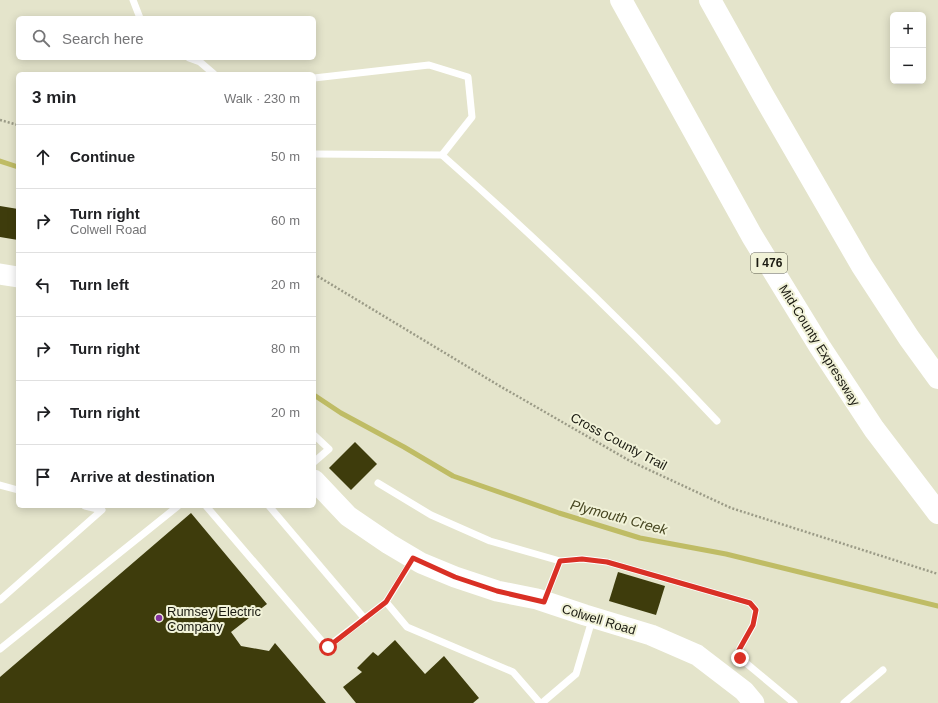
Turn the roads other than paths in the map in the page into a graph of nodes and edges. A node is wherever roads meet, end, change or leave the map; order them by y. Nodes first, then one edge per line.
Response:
1 (133, 0) edge
2 (621, 0) edge
3 (710, 0) edge
4 (139, 16) edge
5 (194, 60) edge
6 (212, 72) edge
7 (316, 78) edge
8 (316, 154) edge
9 (442, 155) junction
10 (0, 274) edge
11 (16, 277) edge
12 (938, 378) edge
13 (717, 421) dead end
14 (316, 436) edge
15 (316, 460) edge
16 (316, 482) edge
17 (378, 483) dead end
18 (0, 485) edge
19 (16, 489) edge
20 (94, 508) edge
21 (176, 508) edge
22 (208, 508) edge
23 (271, 508) edge
24 (938, 513) edge
25 (413, 558) junction
26 (560, 561) junction
27 (0, 600) edge
28 (386, 602) junction
29 (544, 602) junction
30 (593, 618) junction
31 (364, 619) junction
32 (0, 649) edge
33 (883, 670) dead end
34 (541, 703) edge
35 (754, 703) edge
36 (794, 703) edge
37 (844, 703) edge

1 - 4 lane
2 - 24 highway, Mid-County Expressway / I 476
3 - 12 highway
5 - 6 lane
7 - 9 lane
8 - 9 lane
9 - 13 lane
10 - 11 street
14 - 15 lane
16 - 25 street, Colwell Road
17 - 26 lane
18 - 19 lane
20 - 27 lane
21 - 32 lane
22 - 31 lane
23 - 31 lane
25 - 28 lane
25 - 29 street, Colwell Road
26 - 29 lane
26 - 36 lane
28 - 31 lane
28 - 34 lane
29 - 30 street, Colwell Road
30 - 34 lane
30 - 35 street, Colwell Road
33 - 37 lane

